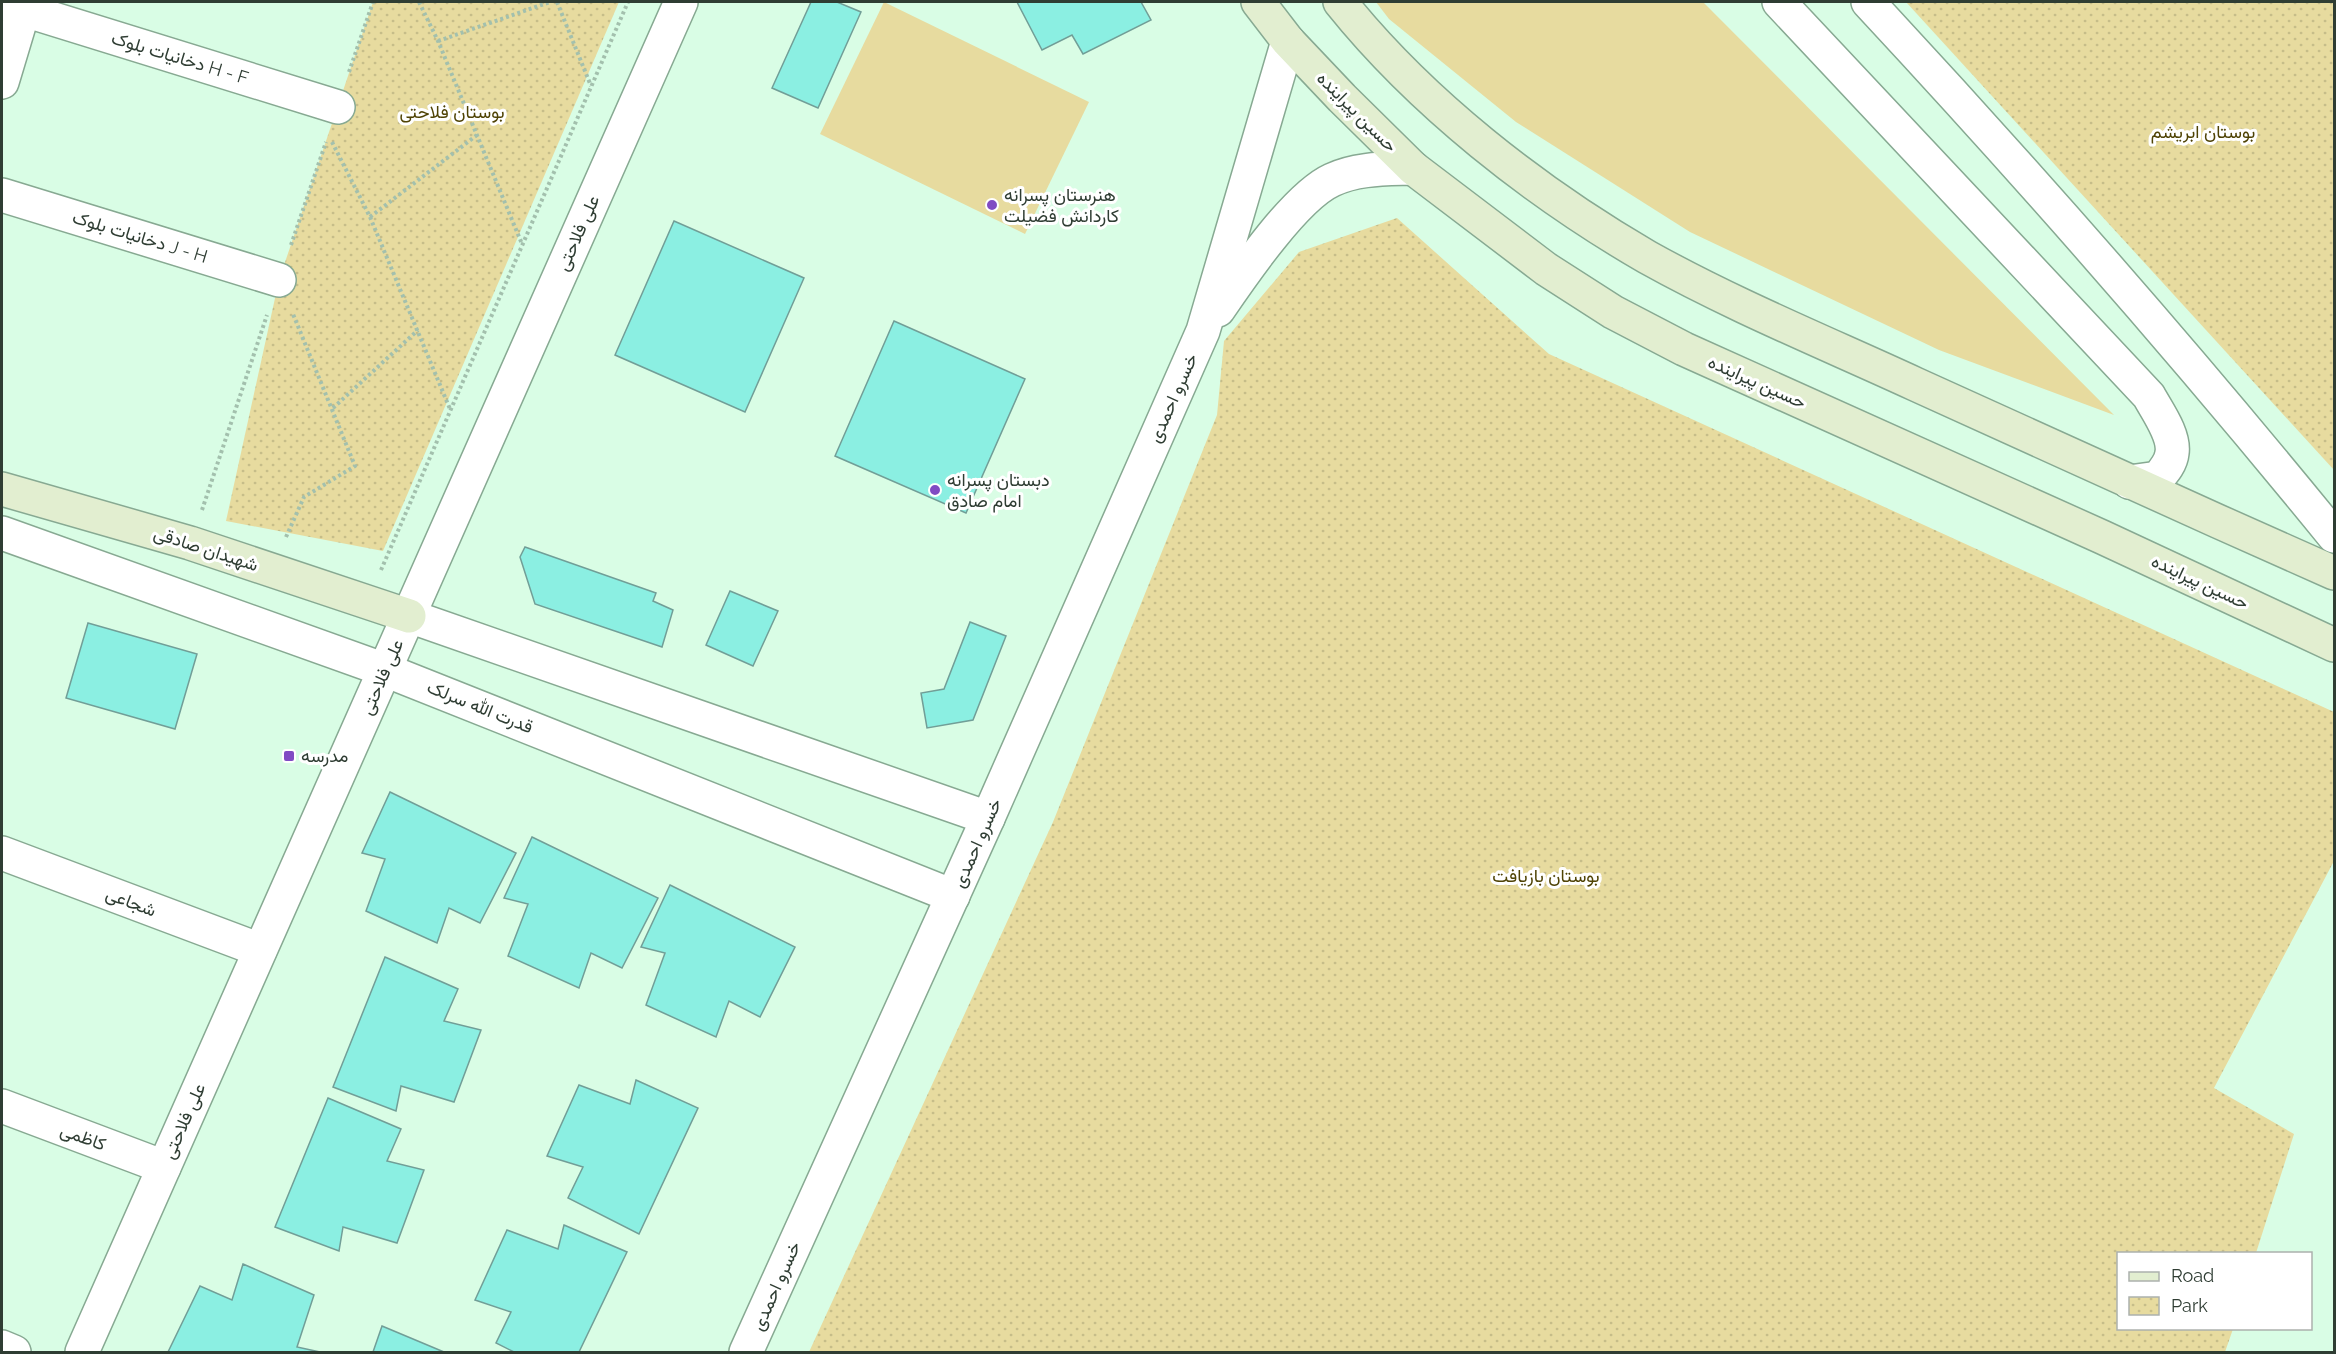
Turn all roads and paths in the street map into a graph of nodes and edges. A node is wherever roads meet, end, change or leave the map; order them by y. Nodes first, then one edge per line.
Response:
1 (419, 2) edge
2 (550, 2) edge
3 (557, 2) edge
4 (628, 2) edge
5 (681, 2) edge
6 (1258, 2) edge
7 (1340, 2) edge
8 (1779, 2) edge
9 (1868, 2) edge
10 (17, 4) edge
11 (438, 41) junction
12 (1288, 41) junction
13 (2, 82) edge
14 (591, 87) junction
15 (333, 121) joint
16 (477, 135) junction
17 (1413, 168) junction
18 (2, 195) edge
19 (370, 217) junction
20 (522, 244) junction
21 (279, 280) joint
22 (418, 330) junction
23 (1203, 331) junction
24 (333, 408) junction
25 (450, 410) junction
26 (2129, 482) junction
27 (2, 489) edge
28 (2, 533) edge
29 (2334, 536) edge
30 (282, 545) dead end
31 (2334, 573) edge
32 (378, 576) dead end
33 (409, 616) junction
34 (2334, 645) edge
35 (385, 670) junction
36 (988, 818) junction
37 (2, 853) edge
38 (953, 896) junction
39 (260, 950) junction
40 (2, 1106) edge
41 (164, 1167) junction
42 (2, 1347) edge
43 (15, 1353) edge
44 (82, 1353) edge
45 (746, 1353) edge

1 - 11 path
2 - 11 path
3 - 14 path
4 - 14 path
5 - 33 street, علی فلاحتی
6 - 12 main road, حسین پیراینده
7 - 26 main road
8 - 26 street
9 - 29 street
10 - 13 street
10 - 15 street, دخانیات بلوک H - F
11 - 16 path
12 - 17 main road, حسین پیراینده
12 - 23 street
14 - 20 path
15 - 19 path
16 - 19 path
16 - 20 path
17 - 23 street
17 - 34 main road, حسین پیراینده
18 - 21 street, دخانیات بلوک J - H
19 - 22 path
20 - 25 path
21 - 24 path
22 - 24 path
22 - 25 path
23 - 36 street, خسرو احمدی
24 - 30 path
25 - 32 path
26 - 31 main road
27 - 33 main road, شهیدان صادقی
28 - 35 street, قدرت الله سرلک
33 - 35 street, علی فلاحتی
33 - 36 street
35 - 38 street, قدرت الله سرلک
35 - 39 street, علی فلاحتی
36 - 38 street, خسرو احمدی
37 - 39 street, شجاعی
38 - 45 street, خسرو احمدی
39 - 41 street, علی فلاحتی
40 - 41 street, کاظمی
41 - 44 street, علی فلاحتی
42 - 43 street

